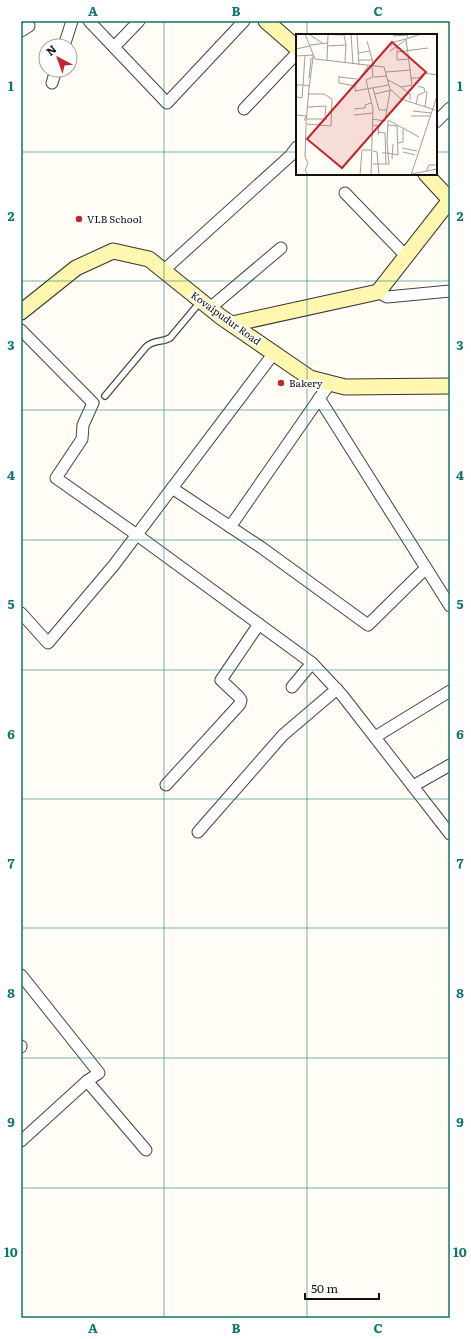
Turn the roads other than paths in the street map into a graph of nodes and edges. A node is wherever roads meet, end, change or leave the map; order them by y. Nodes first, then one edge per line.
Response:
1 (72, 21) edge
2 (89, 21) edge
3 (139, 21) edge
4 (244, 21) edge
5 (266, 21) edge
6 (67, 38) edge
7 (114, 47) junction
8 (296, 47) edge
9 (296, 55) edge
10 (54, 78) edge
11 (52, 83) dead end
12 (450, 108) edge
13 (244, 109) dead end
14 (437, 121) edge
15 (296, 148) edge
16 (427, 175) edge
17 (345, 193) dead end
18 (281, 248) dead end
19 (406, 256) junction
20 (164, 270) junction
21 (450, 291) edge
22 (378, 292) junction
23 (206, 305) junction
24 (22, 310) edge
25 (232, 324) junction
26 (21, 330) edge
27 (274, 353) junction
28 (330, 383) junction
29 (450, 386) edge
30 (105, 396) dead end
31 (319, 398) junction
32 (172, 488) junction
33 (230, 527) junction
34 (137, 535) junction
35 (426, 568) junction
36 (450, 606) edge
37 (21, 613) edge
38 (259, 624) junction
39 (312, 663) junction
40 (292, 687) dead end
41 (336, 689) junction
42 (450, 691) edge
43 (375, 737) junction
44 (450, 765) edge
45 (166, 785) dead end
46 (413, 786) junction
47 (198, 832) dead end
48 (450, 834) edge
49 (21, 975) edge
50 (87, 1081) junction
51 (21, 1141) edge
52 (146, 1150) dead end

1 - 6 street
2 - 7 street
3 - 7 street
4 - 7 street
5 - 8 main road
9 - 13 street
10 - 11 street
12 - 14 street
15 - 20 street
16 - 19 main road
17 - 19 street
18 - 23 street
19 - 22 main road
20 - 23 main road, Kovaipudur Road
20 - 24 main road, Kovaipudur Road
21 - 22 street
22 - 25 main road
23 - 25 main road, Kovaipudur Road
23 - 30 lane
25 - 27 main road, Kovaipudur Road
26 - 34 street
27 - 28 main road, Kovaipudur Road
27 - 32 street
28 - 29 main road, Kovaipudur Road
28 - 31 street
31 - 33 street
31 - 35 street
32 - 33 street
32 - 34 street
33 - 35 street
34 - 37 street
34 - 38 street
35 - 36 street
38 - 39 street
38 - 45 street
39 - 40 street
39 - 41 street
41 - 43 street
41 - 47 street
42 - 43 street
43 - 46 street
44 - 46 street
46 - 48 street
49 - 50 street
50 - 51 street
50 - 52 street

